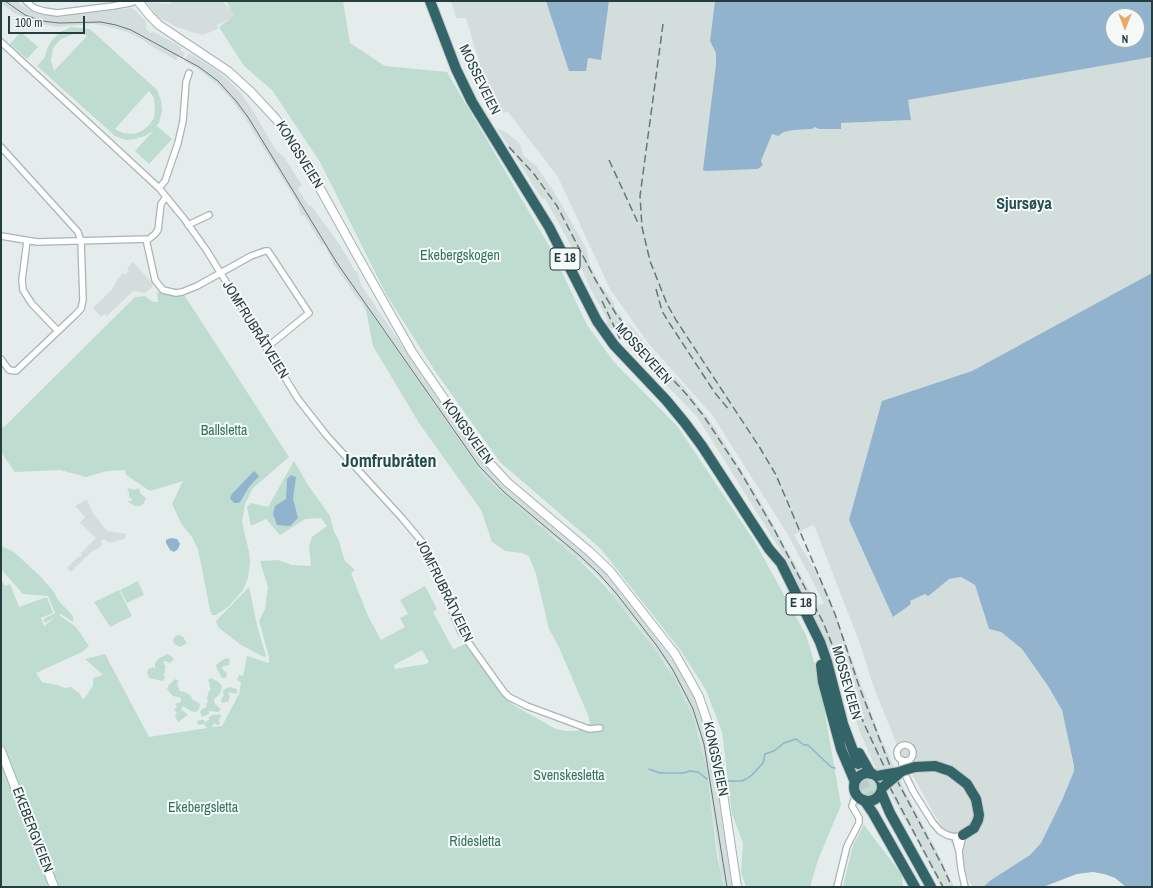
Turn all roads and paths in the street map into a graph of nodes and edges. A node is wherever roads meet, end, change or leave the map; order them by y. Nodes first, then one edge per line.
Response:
1 (26, 1) edge
2 (134, 1) edge
3 (138, 1) edge
4 (430, 1) edge
5 (434, 1) edge
6 (437, 18) junction
7 (1, 42) edge
8 (189, 73) dead end
9 (1, 146) edge
10 (159, 188) junction
11 (166, 197) junction
12 (209, 215) dead end
13 (188, 225) junction
14 (1, 236) edge
15 (146, 239) junction
16 (27, 241) junction
17 (81, 241) junction
18 (220, 273) junction
19 (58, 331) junction
20 (266, 348) junction
21 (1, 359) edge
22 (824, 663) junction
23 (600, 728) dead end
24 (1, 751) edge
25 (902, 760) junction
26 (909, 761) junction
27 (856, 765) tunnel mouth
28 (875, 775) junction
29 (905, 775) junction
30 (855, 782) junction
31 (882, 789) junction
32 (860, 798) junction
33 (959, 836) junction
34 (959, 851) junction
35 (54, 887) edge
36 (737, 887) edge
37 (837, 887) edge
38 (915, 887) edge
39 (921, 887) edge
40 (925, 887) edge
41 (931, 887) edge
42 (965, 887) edge

1 - 2 street
3 - 36 main road, KONGSVEIEN
4 - 6 highway, MOSSEVEIEN / E 18
5 - 6 highway, MOSSEVEIEN / E 18
6 - 22 highway, MOSSEVEIEN / E 18
7 - 10 street, JOMFRUBRÅTVEIEN
8 - 10 street
9 - 17 street
10 - 11 street, JOMFRUBRÅTVEIEN
11 - 13 street, JOMFRUBRÅTVEIEN
11 - 15 street
12 - 13 street
13 - 18 street, JOMFRUBRÅTVEIEN
14 - 16 street
15 - 17 street
15 - 18 street, JOMFRUBRÅTVEIEN
16 - 17 street
16 - 19 street
17 - 19 street
18 - 20 street, JOMFRUBRÅTVEIEN
18 - 20 street
19 - 21 street
20 - 23 street, JOMFRUBRÅTVEIEN
22 - 27 highway, MOSSEVEIEN / E 18
22 - 28 highway, E 18
22 - 30 highway, E 18
24 - 35 main road, EKEBERGVEIEN
25 - 26 street
25 - 26 street
25 - 29 street
26 - 29 street
28 - 29 highway, bridge
28 - 30 highway
28 - 31 highway, E 18
29 - 31 highway, bridge
29 - 33 street
29 - 33 highway, bridge
30 - 32 highway, E 18
31 - 32 highway
31 - 41 highway, E 18
32 - 37 street
32 - 38 highway, E 18
33 - 34 street
33 - 34 street
34 - 42 street
39 - 40 highway

